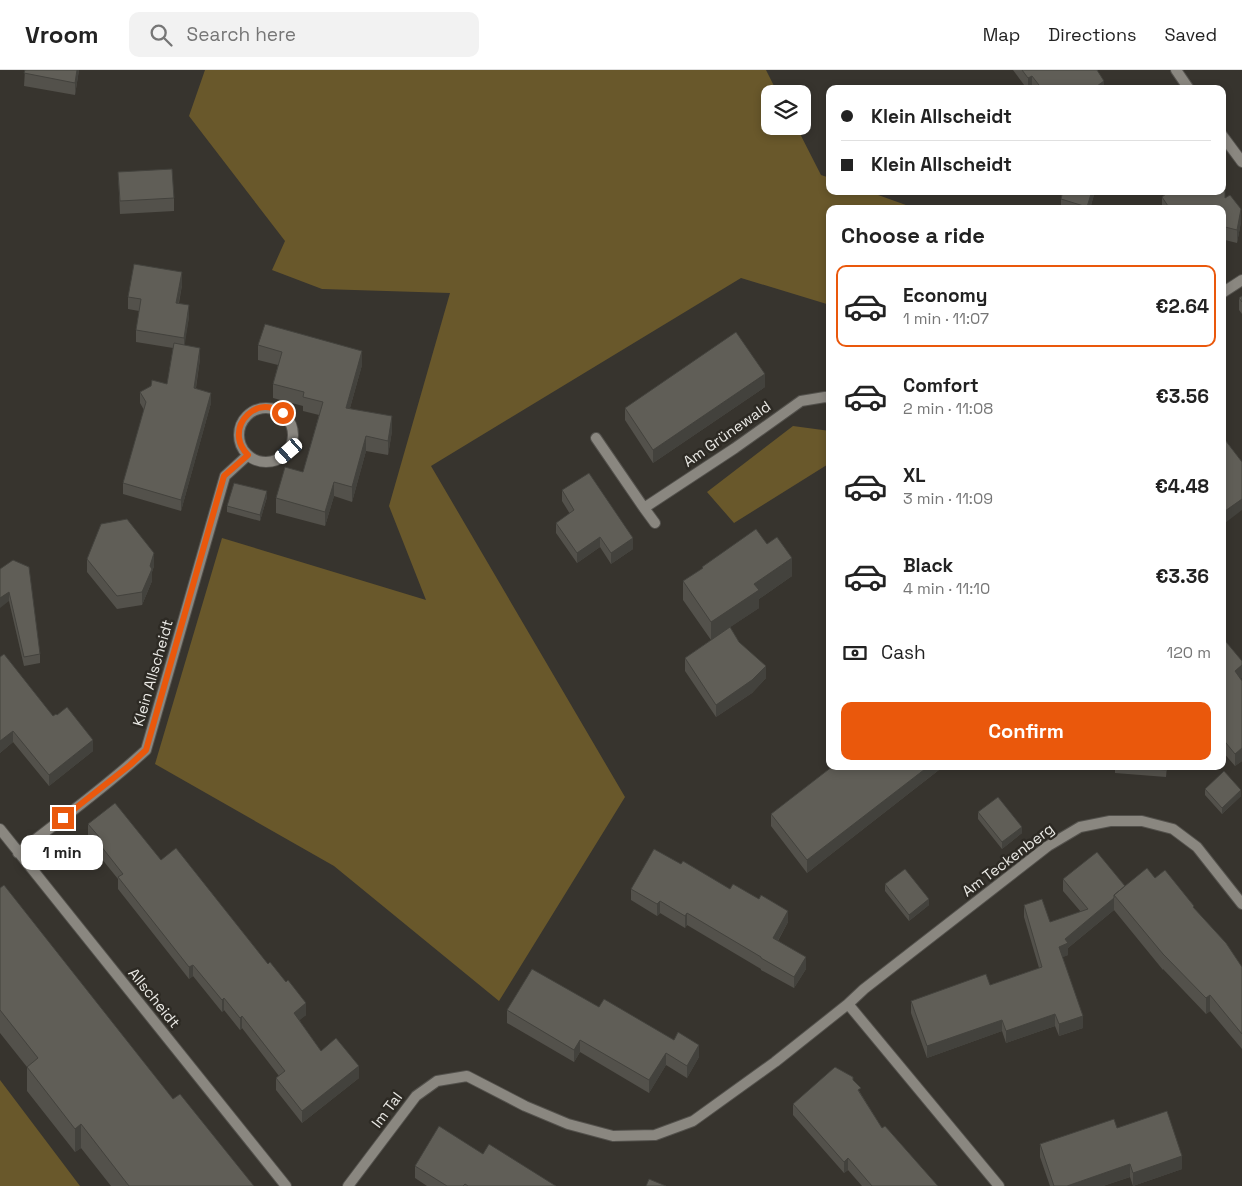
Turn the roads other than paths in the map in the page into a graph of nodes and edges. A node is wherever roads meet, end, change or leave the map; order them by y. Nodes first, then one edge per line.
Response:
1 (1176, 70) edge
2 (1186, 85) edge
3 (1226, 140) edge
4 (1242, 162) edge
5 (1242, 280) edge
6 (1226, 290) edge
7 (826, 397) edge
8 (596, 438) dead end
9 (248, 455) junction
10 (644, 508) junction
11 (655, 524) dead end
12 (0, 828) edge
13 (18, 852) junction
14 (1242, 904) edge
15 (848, 1004) junction
16 (467, 1076) joint
17 (286, 1186) edge
18 (348, 1186) edge
19 (999, 1186) edge

1 - 2 street
3 - 4 street
5 - 6 street
7 - 10 street, Am Grünewald
8 - 10 street
9 - 9 street
9 - 13 street, Klein Allscheidt
10 - 11 street
12 - 13 street, Allscheidt
13 - 17 street, Allscheidt
14 - 15 street, Am Teckenberg
15 - 16 street, Am Teckenberg
15 - 19 street
16 - 18 street, Im Tal

